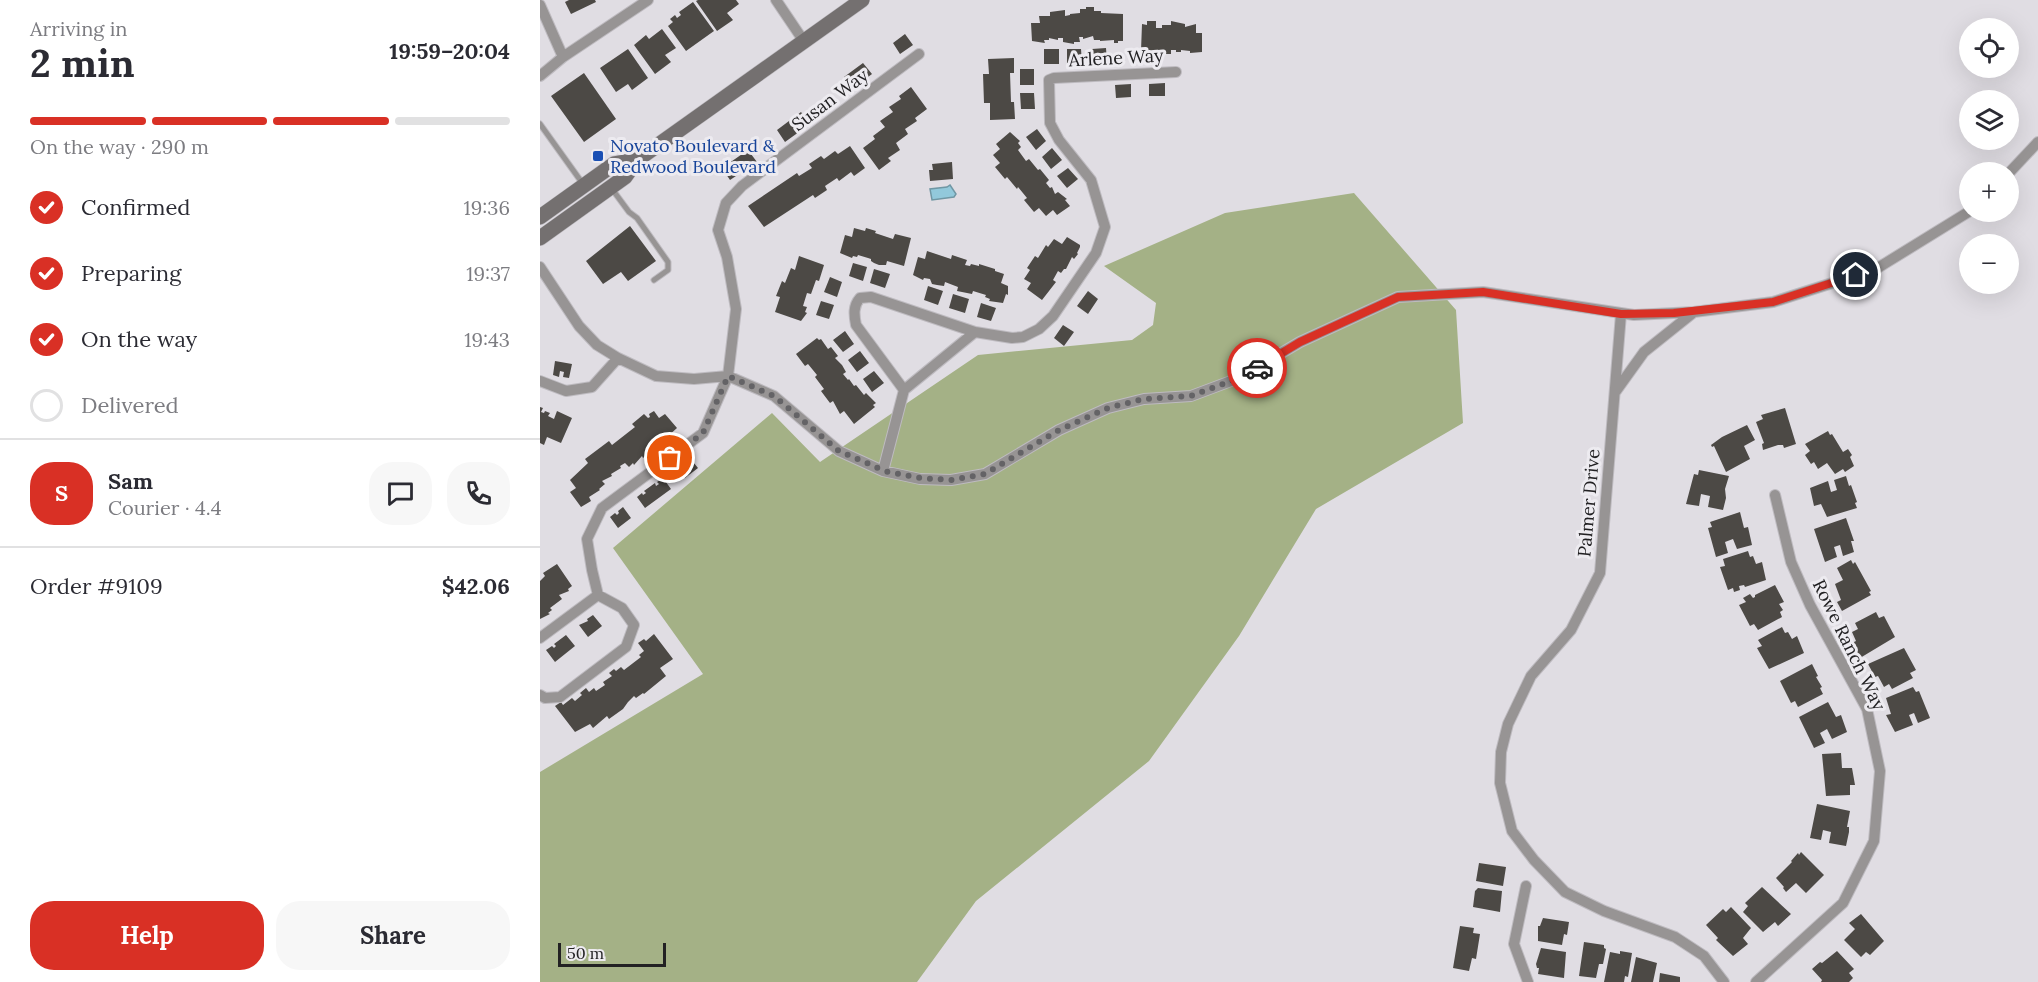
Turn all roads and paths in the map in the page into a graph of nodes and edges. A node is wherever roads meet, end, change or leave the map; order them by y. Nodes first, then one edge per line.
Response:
1 (648, 0) edge
2 (776, 0) edge
3 (862, 0) edge
4 (540, 5) edge
5 (803, 40) junction
6 (919, 54) dead end
7 (563, 57) junction
8 (1176, 72) dead end
9 (540, 76) edge
10 (540, 124) edge
11 (2038, 142) edge
12 (637, 160) junction
13 (2019, 162) edge
14 (584, 185) junction
15 (611, 188) junction
16 (540, 217) edge
17 (1959, 218) edge
18 (540, 238) edge
19 (540, 267) edge
20 (654, 280) dead end
21 (1694, 312) junction
22 (1621, 314) junction
23 (975, 332) junction
24 (618, 358) junction
25 (728, 376) junction
26 (540, 381) edge
27 (904, 390) junction
28 (1614, 394) junction
29 (884, 471) junction
30 (1775, 495) dead end
31 (598, 595) junction
32 (540, 638) edge
33 (540, 695) edge
34 (1526, 886) dead end
35 (1528, 982) edge
36 (1724, 982) edge
37 (1756, 982) edge

1 - 7 street
2 - 5 street
3 - 5 main road
4 - 7 street
5 - 12 main road
6 - 25 street, Susan Way
7 - 9 street
8 - 23 street, Arlene Way
10 - 14 lane
11 - 13 street
12 - 14 main road
12 - 15 main road
14 - 16 main road
15 - 18 main road
15 - 20 lane
17 - 21 street
19 - 24 street
21 - 22 street
21 - 28 street
22 - 28 street, Palmer Drive
22 - 29 street
23 - 27 street
23 - 27 street, Arlene Way
24 - 25 street
24 - 26 street
25 - 29 street
25 - 31 street, Susan Way
27 - 29 street
28 - 36 street, Palmer Drive
30 - 37 street, Rowe Ranch Way
31 - 32 street
31 - 33 street
34 - 35 street

